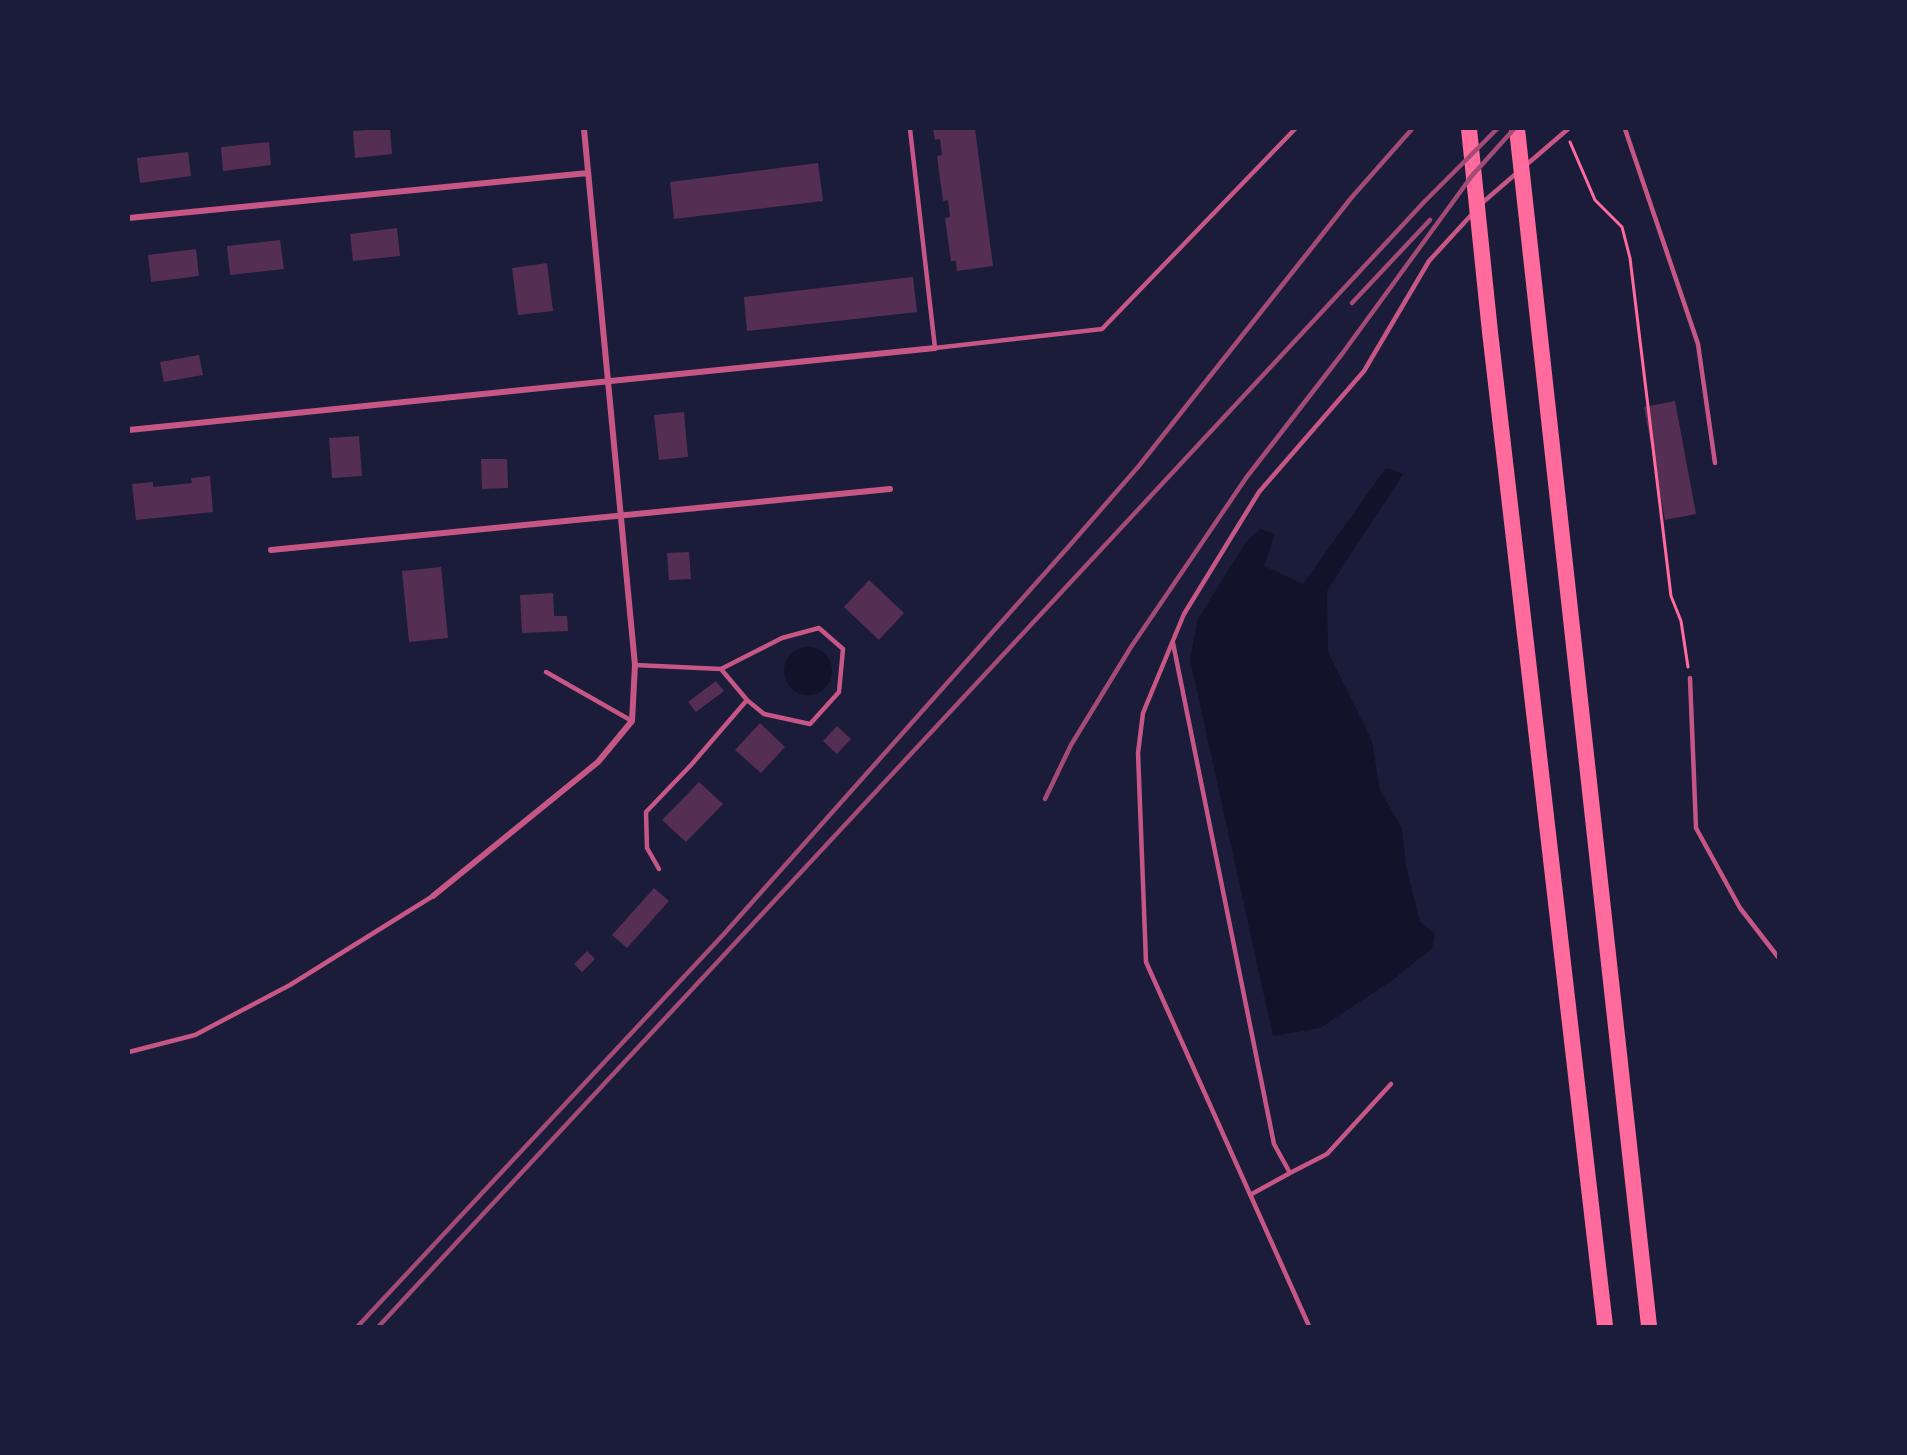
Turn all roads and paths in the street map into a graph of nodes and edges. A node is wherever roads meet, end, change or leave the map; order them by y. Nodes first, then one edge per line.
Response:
1 (584, 129) edge
2 (910, 129) edge
3 (1295, 129) edge
4 (1469, 129) edge
5 (1517, 129) edge
6 (1625, 129) edge
7 (1567, 131) edge
8 (588, 173) junction
9 (129, 218) edge
10 (935, 348) junction
11 (608, 380) junction
12 (129, 430) edge
13 (1715, 463) dead end
14 (890, 489) dead end
15 (621, 516) junction
16 (271, 550) dead end
17 (1173, 643) junction
18 (635, 665) junction
19 (722, 669) junction
20 (546, 672) dead end
21 (1690, 678) joint
22 (747, 700) junction
23 (632, 721) junction
24 (659, 869) dead end
25 (433, 896) joint
26 (1778, 957) edge
27 (129, 1052) edge
28 (1391, 1083) dead end
29 (1290, 1173) junction
30 (1251, 1195) junction
31 (1309, 1326) edge
32 (1605, 1326) edge
33 (1649, 1326) edge

1 - 8 street
2 - 10 lane
3 - 10 lane
4 - 32 highway
5 - 33 highway
6 - 13 lane
7 - 17 lane
7 - 21 path
8 - 9 street
8 - 11 street
10 - 11 street
11 - 12 street
11 - 15 street
14 - 15 street
15 - 16 street
15 - 18 street
17 - 29 lane
17 - 30 lane
18 - 19 lane
18 - 23 street
19 - 22 lane
19 - 22 lane
20 - 23 lane
21 - 26 lane
22 - 24 lane
23 - 25 street
25 - 27 lane
28 - 29 lane
29 - 30 lane
30 - 31 lane

